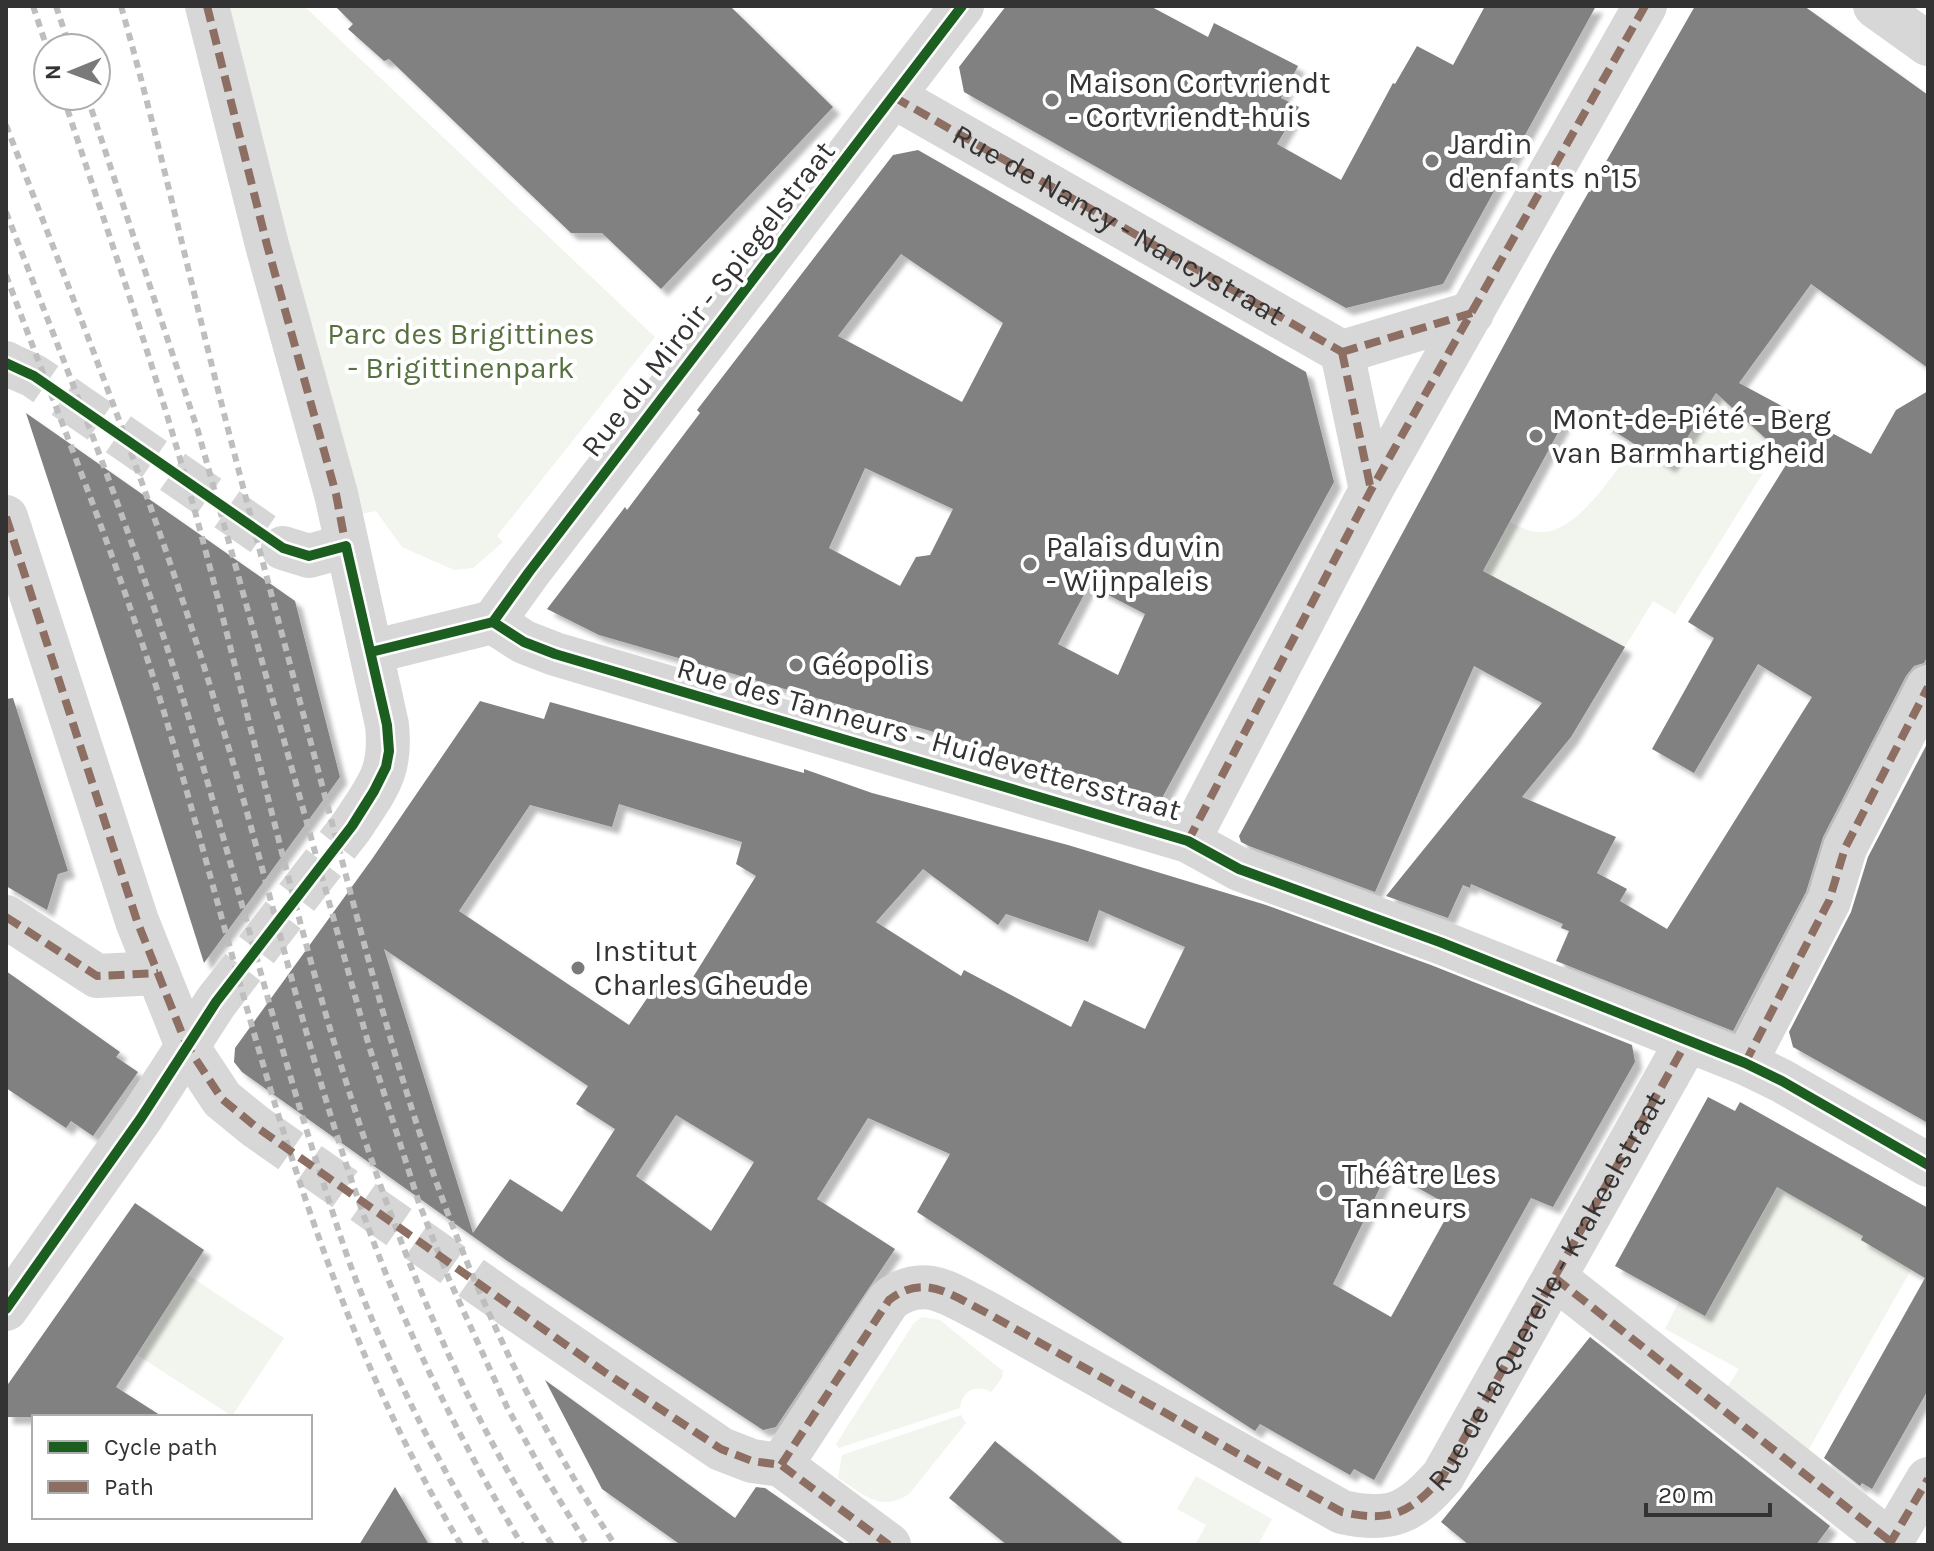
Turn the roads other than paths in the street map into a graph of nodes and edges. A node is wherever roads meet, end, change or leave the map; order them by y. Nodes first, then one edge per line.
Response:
1 (207, 6) edge
2 (1645, 6) edge
3 (1875, 6) edge
4 (955, 9) edge
5 (1928, 44) edge
6 (894, 97) junction
7 (1472, 313) junction
8 (1342, 352) junction
9 (1371, 490) junction
10 (6, 517) edge
11 (346, 546) junction
12 (283, 548) tunnel mouth
13 (493, 622) junction
14 (371, 652) junction
15 (1928, 687) edge
16 (352, 826) tunnel mouth
17 (1188, 841) junction
18 (6, 917) edge
19 (158, 973) junction
20 (216, 1002) tunnel mouth
21 (1687, 1041) junction
22 (187, 1046) junction
23 (1745, 1063) junction
24 (255, 1126) tunnel mouth
25 (1928, 1165) edge
26 (1555, 1278) junction
27 (510, 1305) tunnel mouth
28 (6, 1309) edge
29 (781, 1465) junction
30 (1928, 1479) edge
31 (1890, 1544) edge
32 (889, 1545) edge

1 - 11 street
2 - 7 street
3 - 5 street
4 - 6 street, Rue du Miroir - Spiegelstraat
6 - 8 street, Rue de Nancy - Nancystraat
6 - 13 street, Rue du Miroir - Spiegelstraat
7 - 8 street
7 - 9 street
8 - 9 street
9 - 17 street
10 - 19 street
11 - 12 street
11 - 14 street
13 - 14 street
13 - 17 street, Rue des Tanneurs - Huidevettersstraat
14 - 16 street
15 - 23 street
17 - 21 street, Rue des Tanneurs - Huidevettersstraat
18 - 19 street
19 - 22 street
20 - 22 street
21 - 23 street, Rue des Tanneurs - Huidevettersstraat
21 - 26 street, Rue de la Querelle - Krakeelstraat
22 - 24 street
22 - 28 street
23 - 25 street, Rue des Tanneurs - Huidevettersstraat
26 - 29 street, Rue de la Querelle - Krakeelstraat
26 - 31 street
27 - 29 street
29 - 32 street
30 - 31 street

